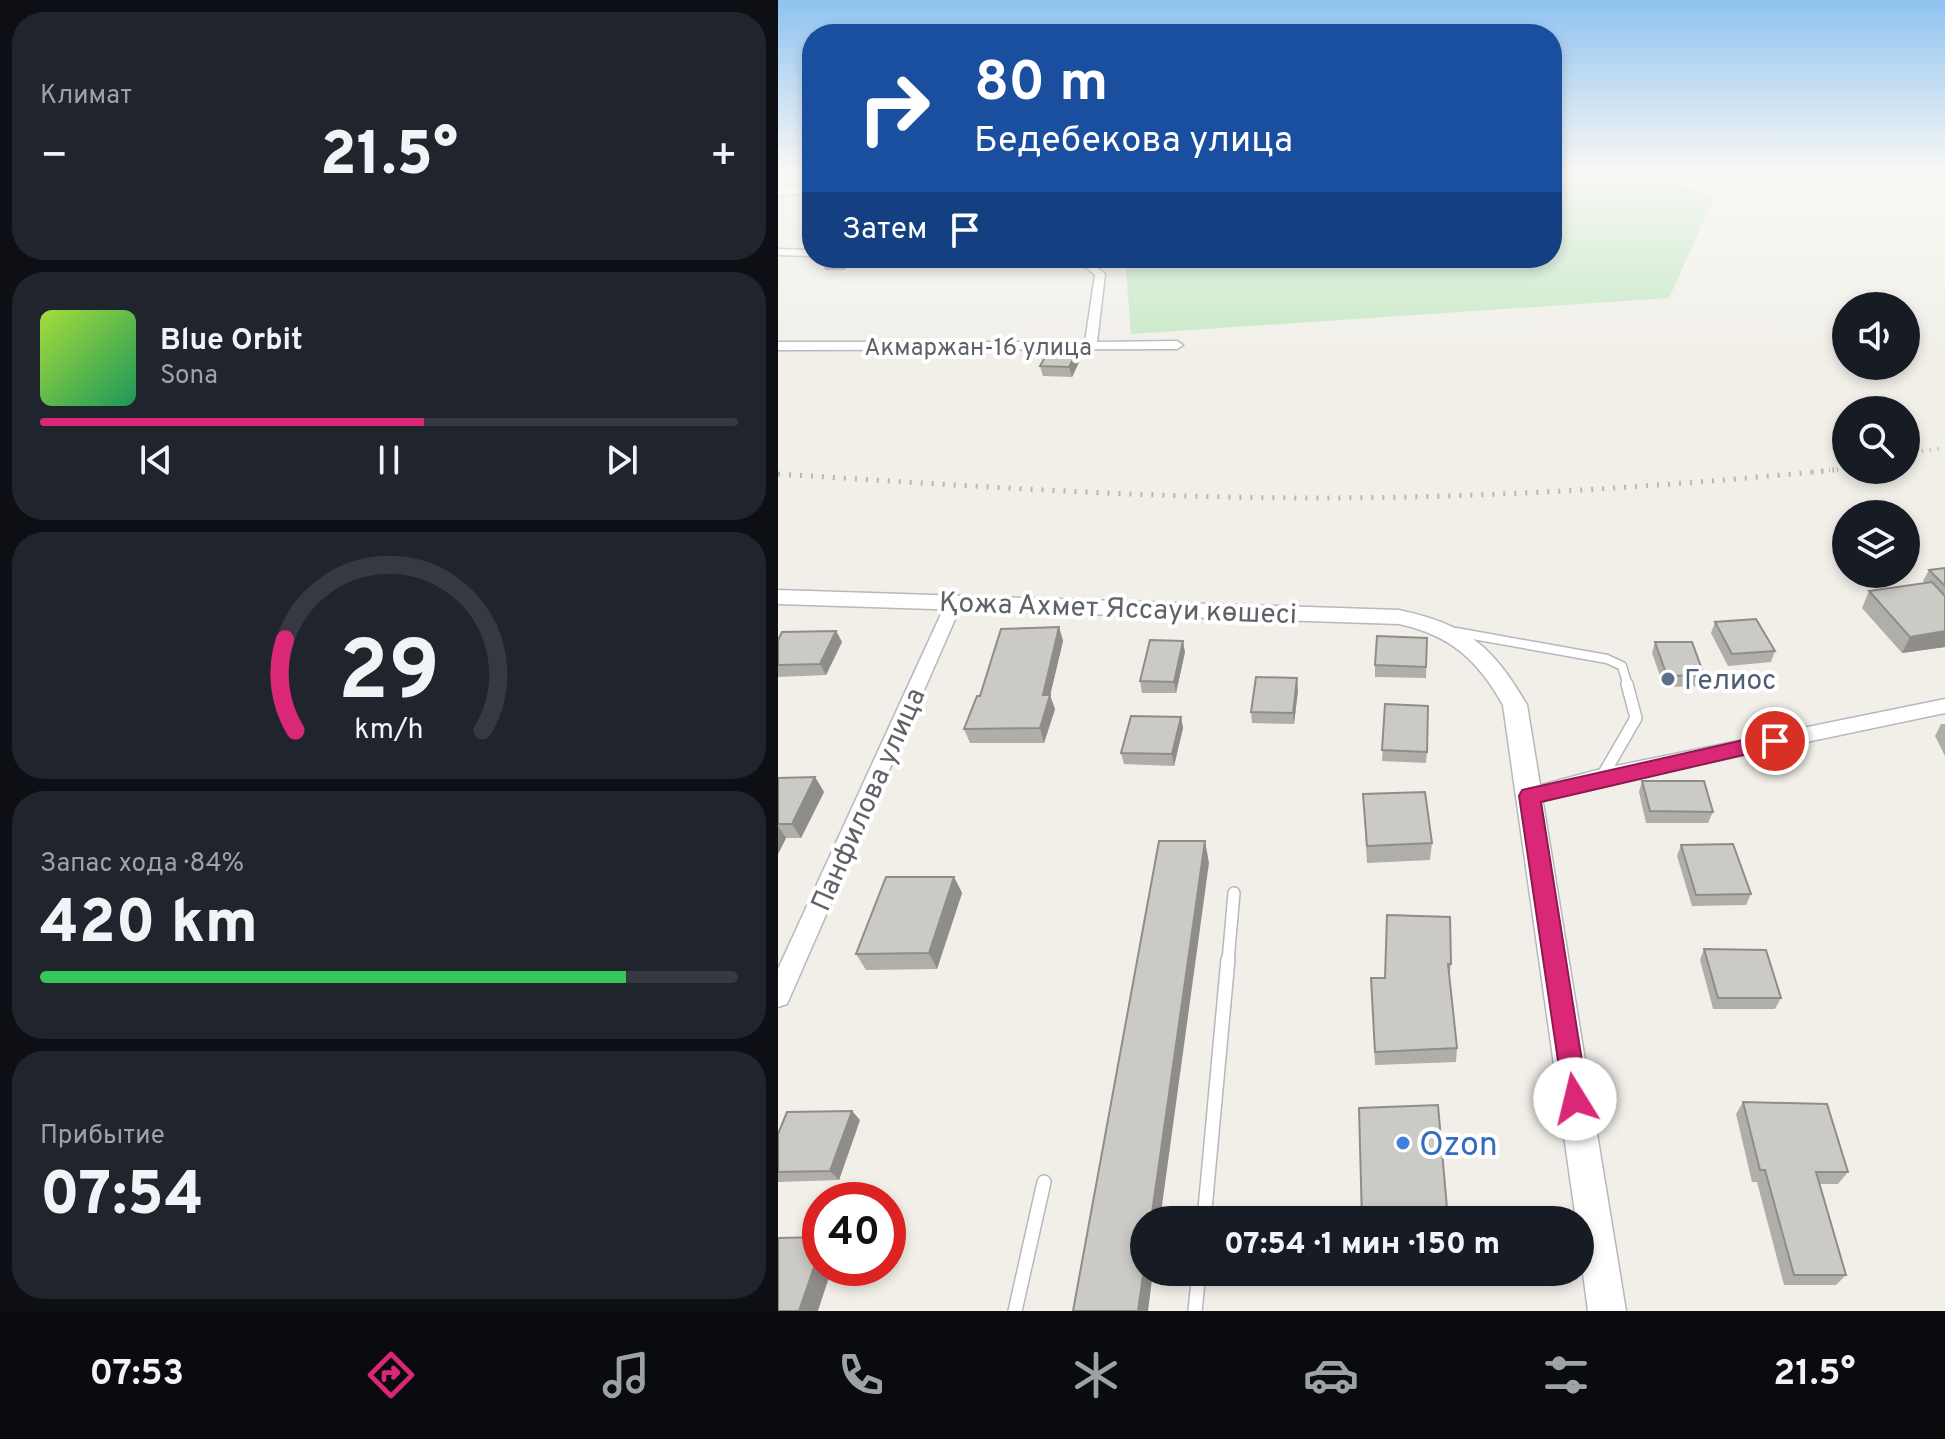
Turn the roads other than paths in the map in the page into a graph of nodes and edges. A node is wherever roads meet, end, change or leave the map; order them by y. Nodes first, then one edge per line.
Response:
1 (778, 252) edge
2 (802, 253) edge
3 (1093, 268) edge
4 (1177, 345) dead end
5 (778, 346) edge
6 (1090, 346) junction
7 (778, 597) edge
8 (955, 601) junction
9 (1456, 632) junction
10 (1945, 706) edge
11 (1601, 777) junction
12 (1529, 796) junction
13 (1234, 893) dead end
14 (778, 996) edge
15 (1044, 1182) dead end
16 (1205, 1206) edge
17 (1198, 1286) edge
18 (1015, 1311) edge
19 (1195, 1311) edge
20 (1607, 1311) edge

1 - 2 street
3 - 6 street
4 - 6 street, Акмаржан-16 улица
5 - 6 street, Акмаржан-16 улица
7 - 8 street, Қожа Ахмет Яссауи көшесі
8 - 9 street, Қожа Ахмет Яссауи көшесі
8 - 14 street, Панфилова улица
9 - 11 lane
9 - 12 street
10 - 11 street
11 - 12 street
12 - 20 street
13 - 16 lane
15 - 18 lane
17 - 19 lane

